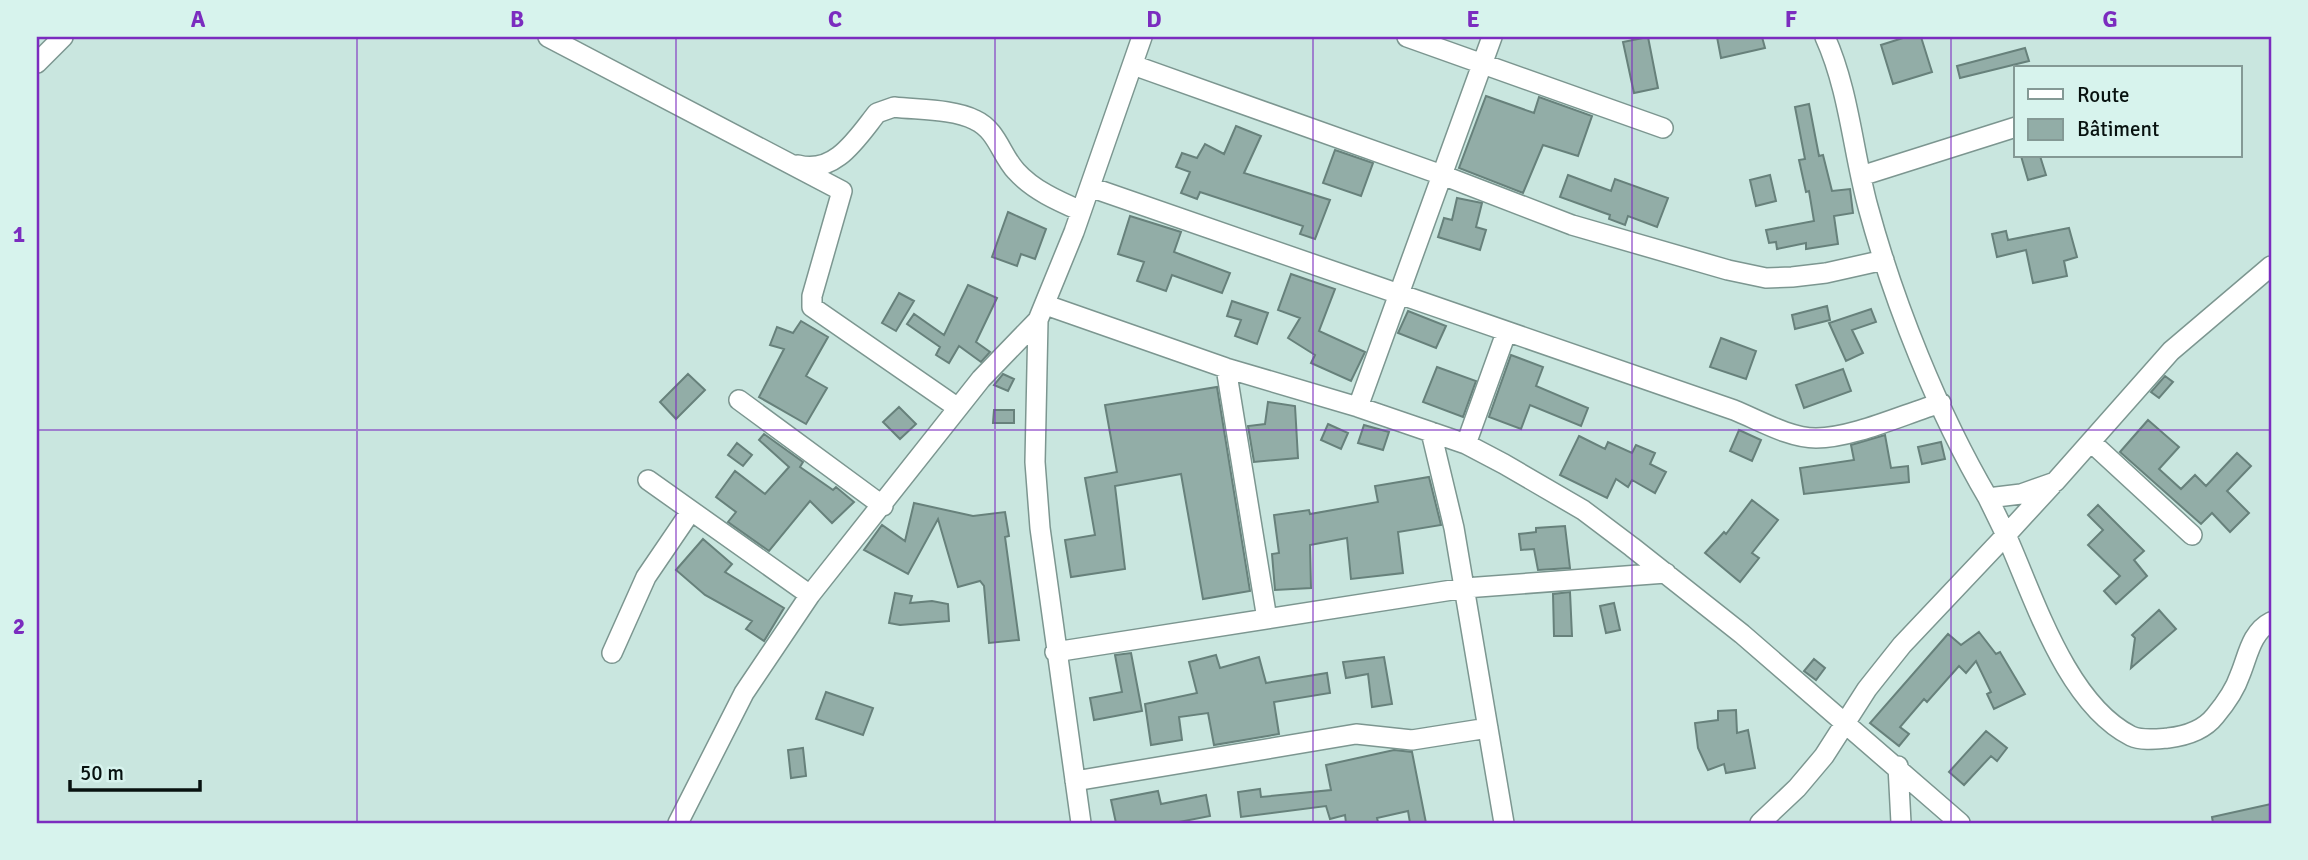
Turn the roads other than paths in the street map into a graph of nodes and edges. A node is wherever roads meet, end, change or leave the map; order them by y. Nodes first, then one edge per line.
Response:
1 (63, 37) edge
2 (548, 37) edge
3 (1143, 37) edge
4 (1407, 37) edge
5 (1492, 37) edge
6 (1825, 37) edge
7 (1483, 62) junction
8 (37, 63) edge
9 (1133, 65) junction
10 (1663, 128) dead end
11 (2014, 128) edge
12 (784, 161) junction
13 (1442, 174) junction
14 (1861, 176) junction
15 (1090, 187) junction
16 (1081, 211) junction
17 (1884, 260) junction
18 (2271, 266) edge
19 (1399, 295) junction
20 (1042, 312) junction
21 (1506, 333) junction
22 (1226, 368) junction
23 (739, 400) dead end
24 (1941, 403) junction
25 (1358, 407) junction
26 (958, 408) junction
27 (1431, 432) junction
28 (2091, 442) junction
29 (1466, 444) junction
30 (648, 480) dead end
31 (2055, 482) junction
32 (1988, 498) junction
33 (883, 506) junction
34 (691, 511) junction
35 (2006, 535) junction
36 (2192, 535) dead end
37 (1666, 573) junction
38 (1465, 588) junction
39 (810, 595) junction
40 (1267, 619) junction
41 (2271, 622) edge
42 (1055, 652) junction
43 (612, 653) dead end
44 (1846, 723) junction
45 (1488, 728) junction
46 (1898, 766) junction
47 (1075, 781) junction
48 (678, 823) edge
49 (1081, 823) edge
50 (1504, 823) edge
51 (1760, 823) edge
52 (1900, 823) edge
53 (1960, 823) edge

1 - 8 street
2 - 12 street
3 - 9 street
4 - 7 street
5 - 7 street
6 - 14 street
7 - 10 street
7 - 13 street
9 - 13 street
9 - 15 street
11 - 14 street
12 - 16 street
12 - 26 street
13 - 17 street
13 - 19 street
14 - 17 street
15 - 16 street
15 - 19 street
16 - 20 street
17 - 24 street
18 - 28 street
19 - 21 street
19 - 25 street
20 - 22 street
20 - 26 street
20 - 42 street
21 - 24 street
21 - 29 street
22 - 25 street
22 - 40 street
23 - 33 street
24 - 32 street
25 - 27 street
26 - 33 street
27 - 29 street
27 - 38 street
28 - 31 street
28 - 36 street
29 - 37 street
30 - 34 street
31 - 32 street
31 - 35 street
32 - 35 street
33 - 39 street
34 - 39 street
34 - 43 street
35 - 41 street
35 - 44 street
37 - 38 street
37 - 44 street
38 - 40 street
38 - 45 street
39 - 48 street
40 - 42 street
42 - 47 street
44 - 46 street
44 - 51 street
45 - 47 street
45 - 50 street
46 - 52 street
46 - 53 street
47 - 49 street

